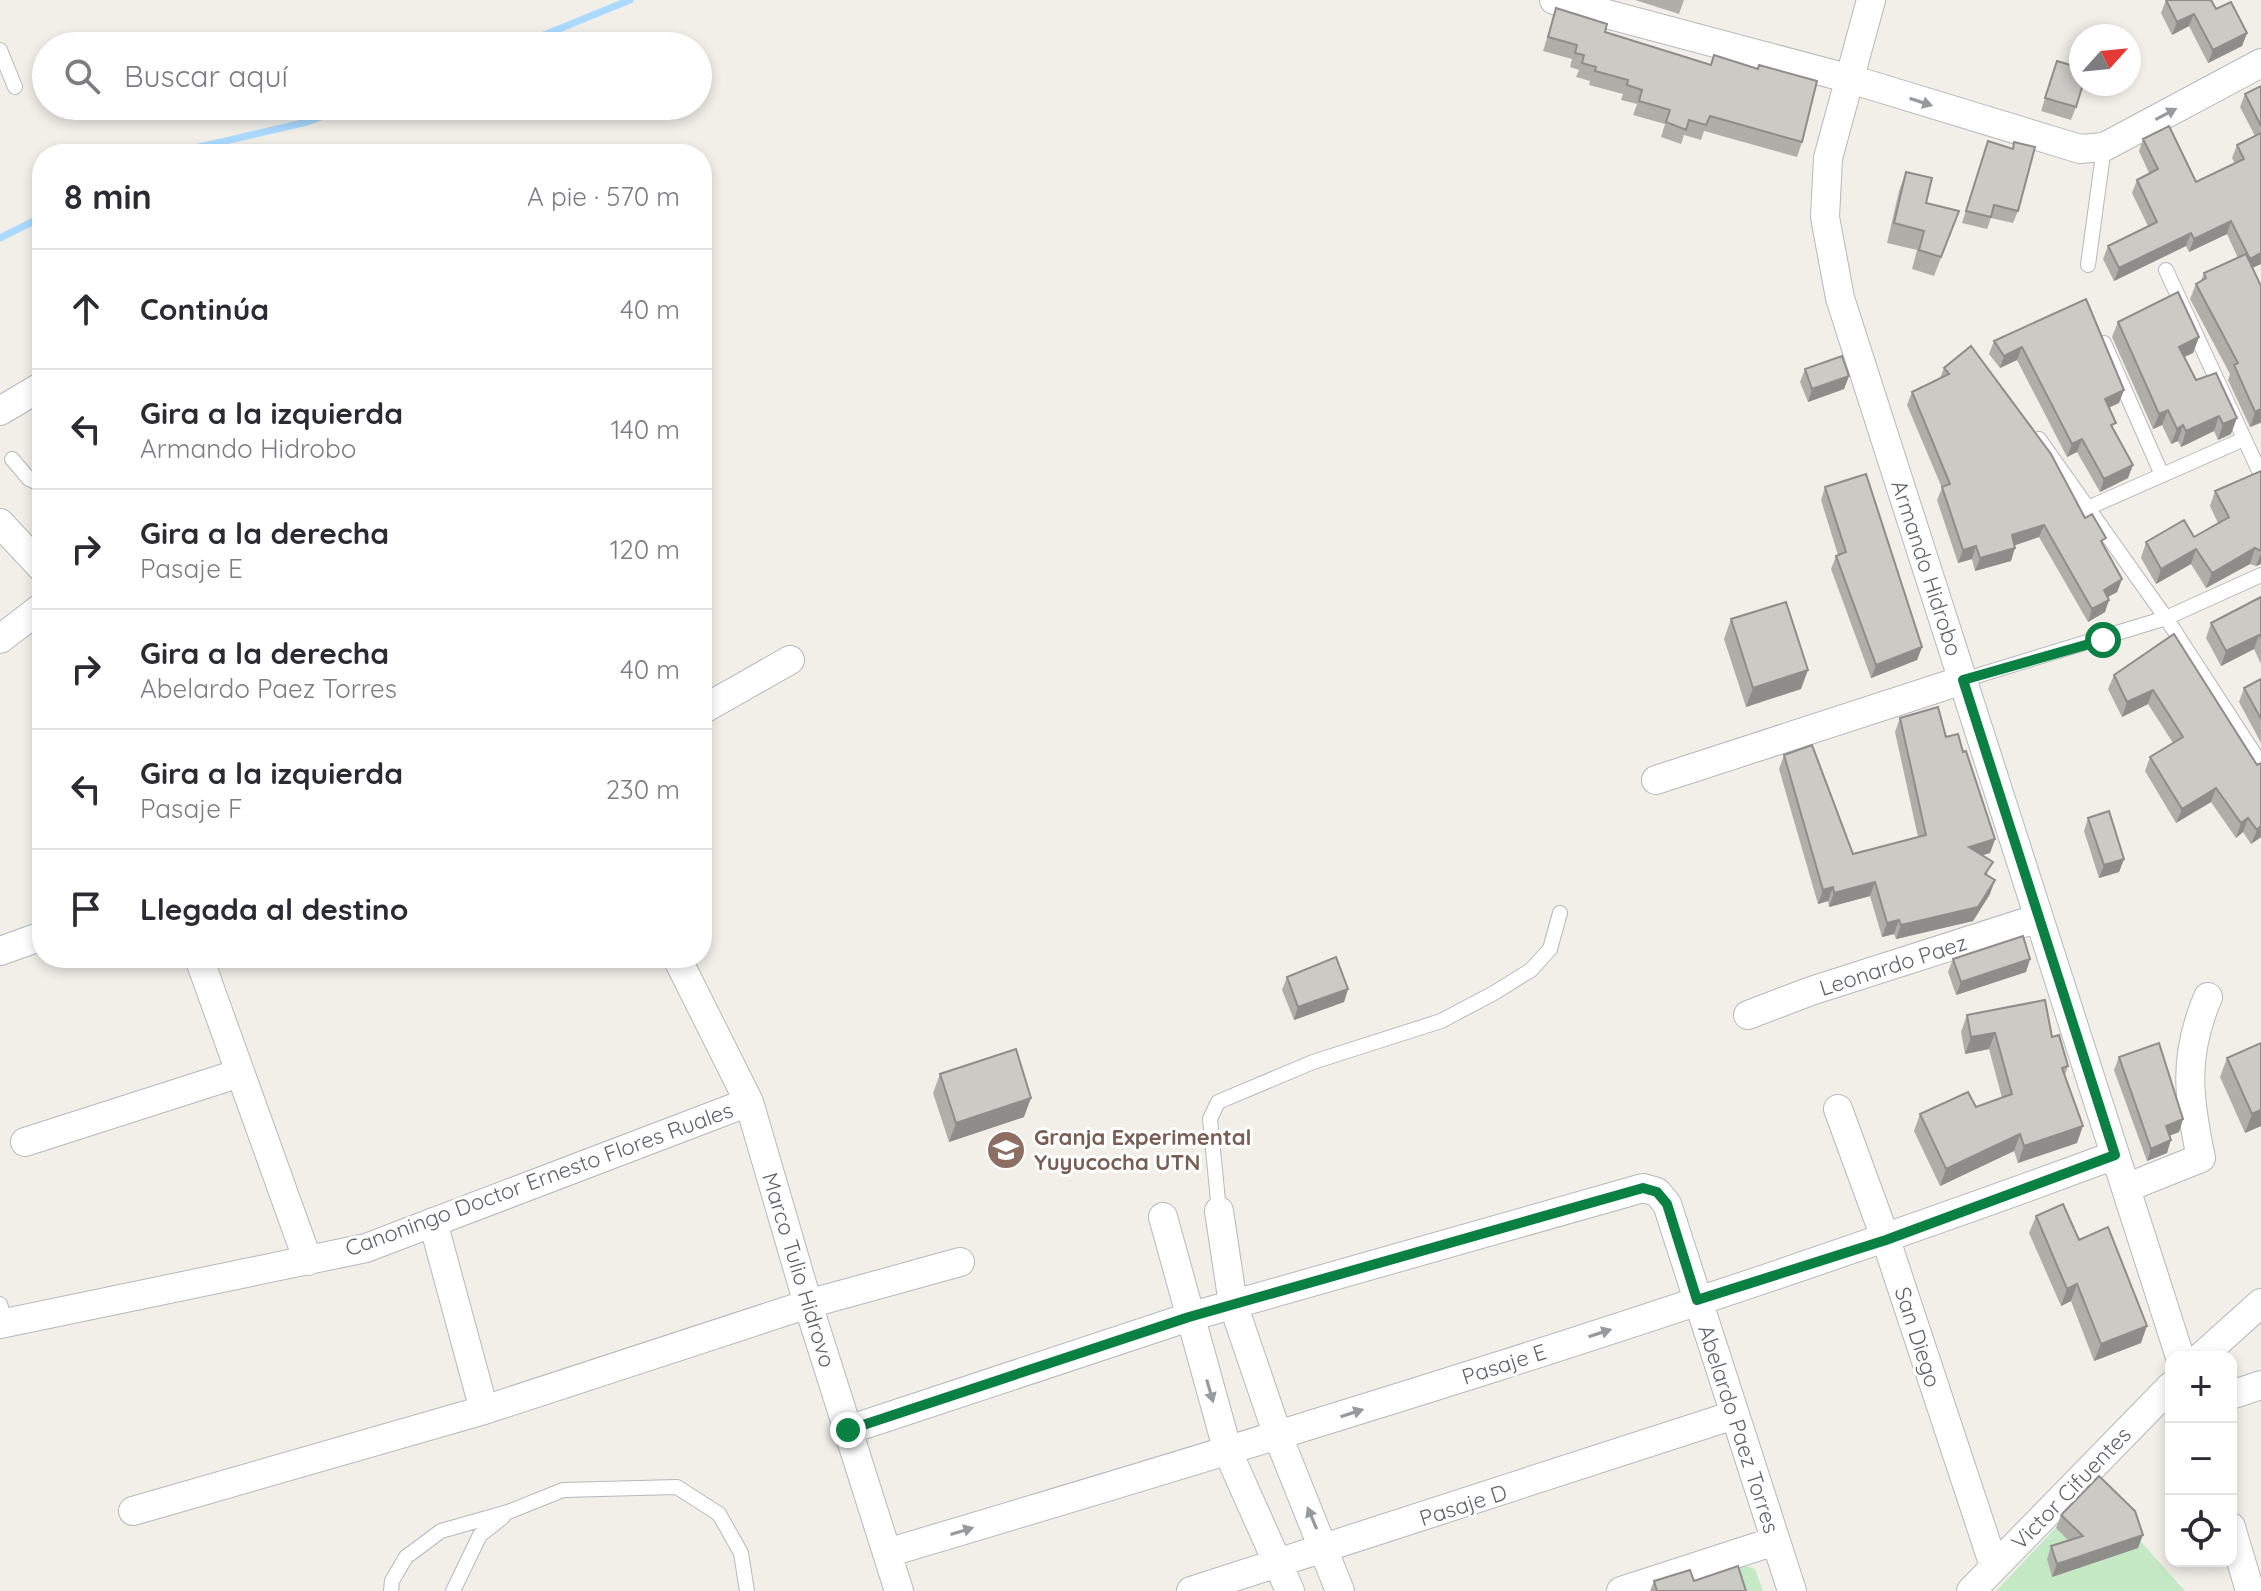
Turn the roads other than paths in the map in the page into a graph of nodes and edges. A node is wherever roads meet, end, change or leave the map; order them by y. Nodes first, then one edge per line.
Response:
1 (1554, 0) edge
2 (1871, 0) edge
3 (0, 50) edge
4 (2261, 63) edge
5 (1847, 78) junction
6 (15, 87) dead end
7 (2104, 147) junction
8 (2088, 265) dead end
9 (2166, 270) dead end
10 (2097, 327) edge
11 (32, 392) edge
12 (0, 411) edge
13 (2028, 424) edge
14 (2244, 439) junction
15 (12, 459) dead end
16 (2162, 475) junction
17 (2261, 475) edge
18 (32, 480) edge
19 (2090, 507) junction
20 (0, 523) edge
21 (32, 557) edge
22 (2261, 575) edge
23 (32, 615) edge
24 (2166, 618) junction
25 (0, 639) edge
26 (790, 660) dead end
27 (1963, 680) junction
28 (712, 704) edge
29 (2261, 764) edge
30 (1656, 780) dead end
31 (1560, 913) dead end
32 (2039, 918) junction
33 (32, 940) edge
34 (0, 951) edge
35 (203, 968) edge
36 (682, 968) edge
37 (2208, 997) dead end
38 (1748, 1015) dead end
39 (240, 1073) junction
40 (749, 1102) junction
41 (1838, 1109) dead end
42 (25, 1142) dead end
43 (2115, 1155) junction
44 (2126, 1188) junction
45 (1219, 1211) joint
46 (1163, 1217) dead end
47 (433, 1222) junction
48 (1886, 1240) junction
49 (308, 1261) junction
50 (960, 1262) dead end
51 (1697, 1300) junction
52 (2261, 1303) edge
53 (808, 1304) junction
54 (1233, 1304) junction
55 (2, 1317) edge
56 (1189, 1317) junction
57 (2178, 1351) edge
58 (2208, 1351) edge
59 (2261, 1385) edge
60 (2165, 1392) edge
61 (2237, 1393) edge
62 (484, 1410) junction
63 (1734, 1415) junction
64 (848, 1430) junction
65 (1278, 1436) junction
66 (1228, 1452) junction
67 (133, 1511) dead end
68 (508, 1512) junction
69 (1775, 1541) junction
70 (2237, 1547) edge
71 (1326, 1550) junction
72 (887, 1553) junction
73 (1279, 1563) junction
74 (1994, 1566) junction
75 (1629, 1590) edge
76 (391, 1591) edge
77 (453, 1591) edge
78 (747, 1591) edge
79 (899, 1591) edge
80 (1191, 1591) edge
81 (1290, 1591) edge
82 (1340, 1591) edge
83 (1792, 1591) edge
84 (1971, 1591) edge
85 (2250, 1591) edge

1 - 5 street
2 - 5 street, Armando Hidrobo
3 - 6 lane
7 -> 4 street
5 -> 7 street
5 - 27 street, Armando Hidrobo
7 - 8 lane
9 - 14 lane
10 - 16 lane
11 - 12 street
13 - 19 lane
14 - 16 lane
14 - 17 lane
15 - 18 lane
16 - 19 lane
19 - 24 lane
20 - 21 street
22 - 24 lane
23 - 25 street
24 - 27 lane
24 - 29 lane
26 - 28 street
27 - 30 street
27 - 32 street, Armando Hidrobo
31 - 45 lane
32 - 38 street, Leonardo Paez
32 - 43 street, Armando Hidrobo
33 - 34 street
35 - 39 street
36 - 40 street, Marco Tulio Hidrovo
37 - 44 street
39 - 42 street
39 - 49 street
40 - 47 street, Canoningo Doctor Ernesto Flores Ruales
40 - 53 street, Marco Tulio Hidrovo
41 - 48 street, San Diego
43 - 44 street, Armando Hidrobo
43 - 48 street, Pasaje E
44 - 57 street, Armando Hidrobo
45 - 54 street
46 - 56 street
47 - 49 street, Canoningo Doctor Ernesto Flores Ruales
47 - 62 street
48 - 51 street, Pasaje E
48 - 74 street, San Diego
49 - 55 street, Canoningo Doctor Ernesto Flores Ruales
50 - 53 street
51 - 54 street, Abelardo Paez Torres
51 - 63 street, Abelardo Paez Torres
65 -> 51 street, Pasaje E
52 - 58 street
53 - 62 street
53 - 64 street, Marco Tulio Hidrovo
54 - 56 street
54 - 65 street
56 - 64 street
56 -> 66 street
59 - 61 street
60 - 74 street, Victor Cifuentes
62 - 67 street
63 - 69 street, Abelardo Paez Torres
63 - 71 street, Pasaje D
64 - 72 street, Marco Tulio Hidrovo
65 - 66 street, Pasaje E
71 -> 65 street
72 -> 66 street, Pasaje E
66 - 73 street
68 - 76 lane
68 - 77 lane
68 - 78 lane
69 - 75 street
69 - 83 street, Abelardo Paez Torres
70 - 85 street
71 - 73 street, Pasaje D
71 - 82 street
72 - 79 street, Marco Tulio Hidrovo
73 - 80 street, Pasaje D
73 - 81 street
74 - 84 street, Victor Cifuentes

